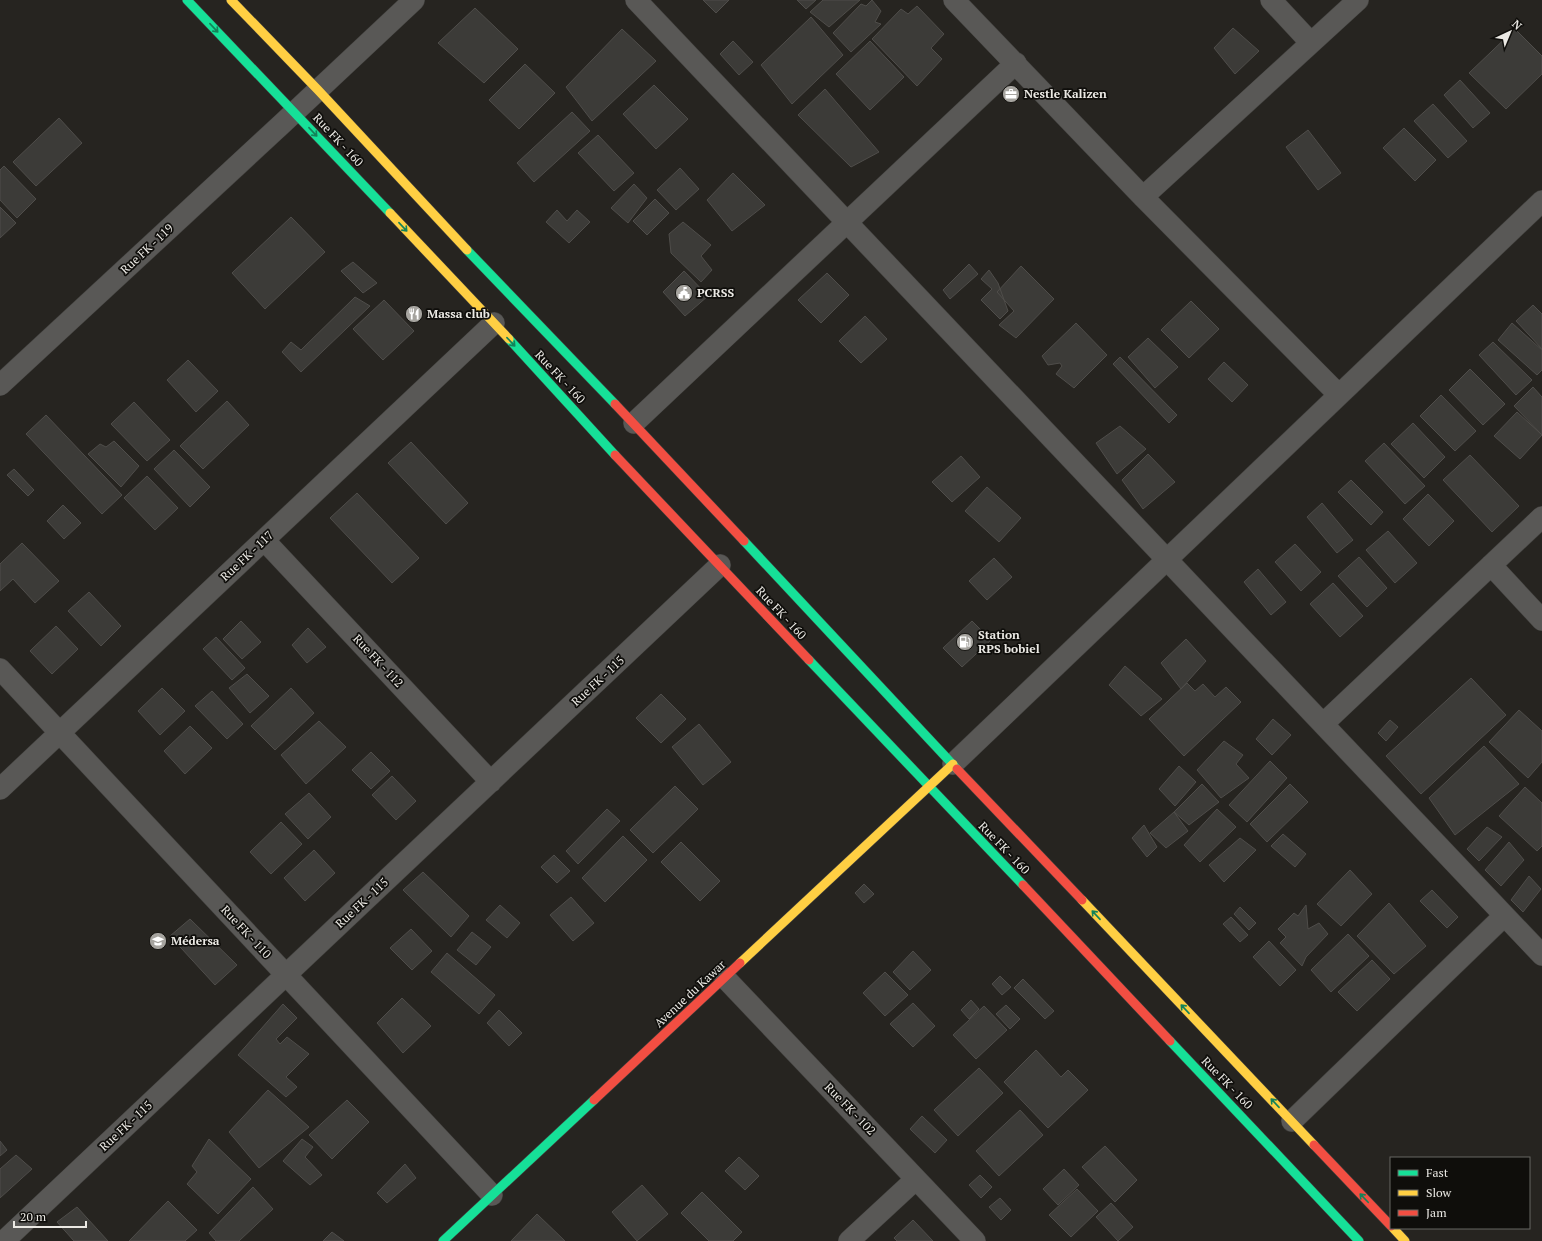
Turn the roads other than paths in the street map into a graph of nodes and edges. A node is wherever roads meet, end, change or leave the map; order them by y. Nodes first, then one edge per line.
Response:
1 (187, 0) edge
2 (231, 0) edge
3 (414, 0) edge
4 (636, 0) edge
5 (954, 0) edge
6 (1271, 0) edge
7 (1358, 0) edge
8 (1311, 43) junction
9 (1016, 64) junction
10 (318, 90) junction
11 (295, 112) junction
12 (1143, 197) junction
13 (1542, 201) edge
14 (847, 223) junction
15 (494, 323) junction
16 (0, 385) edge
17 (1339, 396) junction
18 (634, 423) junction
19 (1542, 517) edge
20 (264, 540) junction
21 (1167, 560) junction
22 (720, 565) junction
23 (1492, 565) junction
24 (1542, 620) edge
25 (0, 669) edge
26 (1323, 724) junction
27 (60, 733) junction
28 (953, 764) junction
29 (491, 782) junction
30 (929, 787) junction
31 (0, 789) edge
32 (1504, 916) junction
33 (1542, 956) edge
34 (286, 975) junction
35 (725, 978) junction
36 (1292, 1121) junction
37 (916, 1179) junction
38 (492, 1195) junction
39 (1390, 1225) edge
40 (1394, 1229) edge
41 (4, 1241) edge
42 (443, 1241) edge
43 (849, 1241) edge
44 (975, 1241) edge
45 (1359, 1241) edge
46 (1405, 1241) edge

1 -> 11 main road, Rue FK - 160
2 - 10 main road, Rue FK - 160
3 - 10 street, Rue FK - 119
4 - 14 street
5 - 9 street
6 - 8 street
7 - 8 street
8 - 12 street
9 - 12 street
9 - 14 street
10 - 11 street, Rue FK - 119
10 - 18 main road, Rue FK - 160
11 -> 15 main road, Rue FK - 160
11 - 16 street, Rue FK - 119
12 - 17 street
13 - 17 street
14 - 18 street
14 - 21 street
15 - 20 street, Rue FK - 117
15 -> 22 main road, Rue FK - 160
17 - 21 street
18 - 28 main road, Rue FK - 160
19 - 23 street
20 - 27 street, Rue FK - 117
20 - 29 street, Rue FK - 112
21 - 26 street
21 - 28 street
22 - 29 street, Rue FK - 115
22 - 30 main road, Rue FK - 160
23 - 24 street
23 - 26 street
25 - 27 street, Rue FK - 110
26 - 32 street
27 - 31 street, Rue FK - 117
27 - 34 street, Rue FK - 110
28 - 30 main road, Avenue du Kawar
36 -> 28 main road, Rue FK - 160
29 - 34 street, Rue FK - 115
30 - 35 main road, Avenue du Kawar
30 - 45 main road, Rue FK - 160
32 - 33 street
32 - 36 street
34 - 38 street, Rue FK - 110
34 - 41 street, Rue FK - 115
35 - 37 street, Rue FK - 102
35 - 38 main road, Avenue du Kawar
39 -> 36 main road, Rue FK - 160
37 - 43 street
37 - 44 street, Rue FK - 102
38 - 42 main road, Avenue du Kawar
40 - 46 main road, Rue FK - 160

